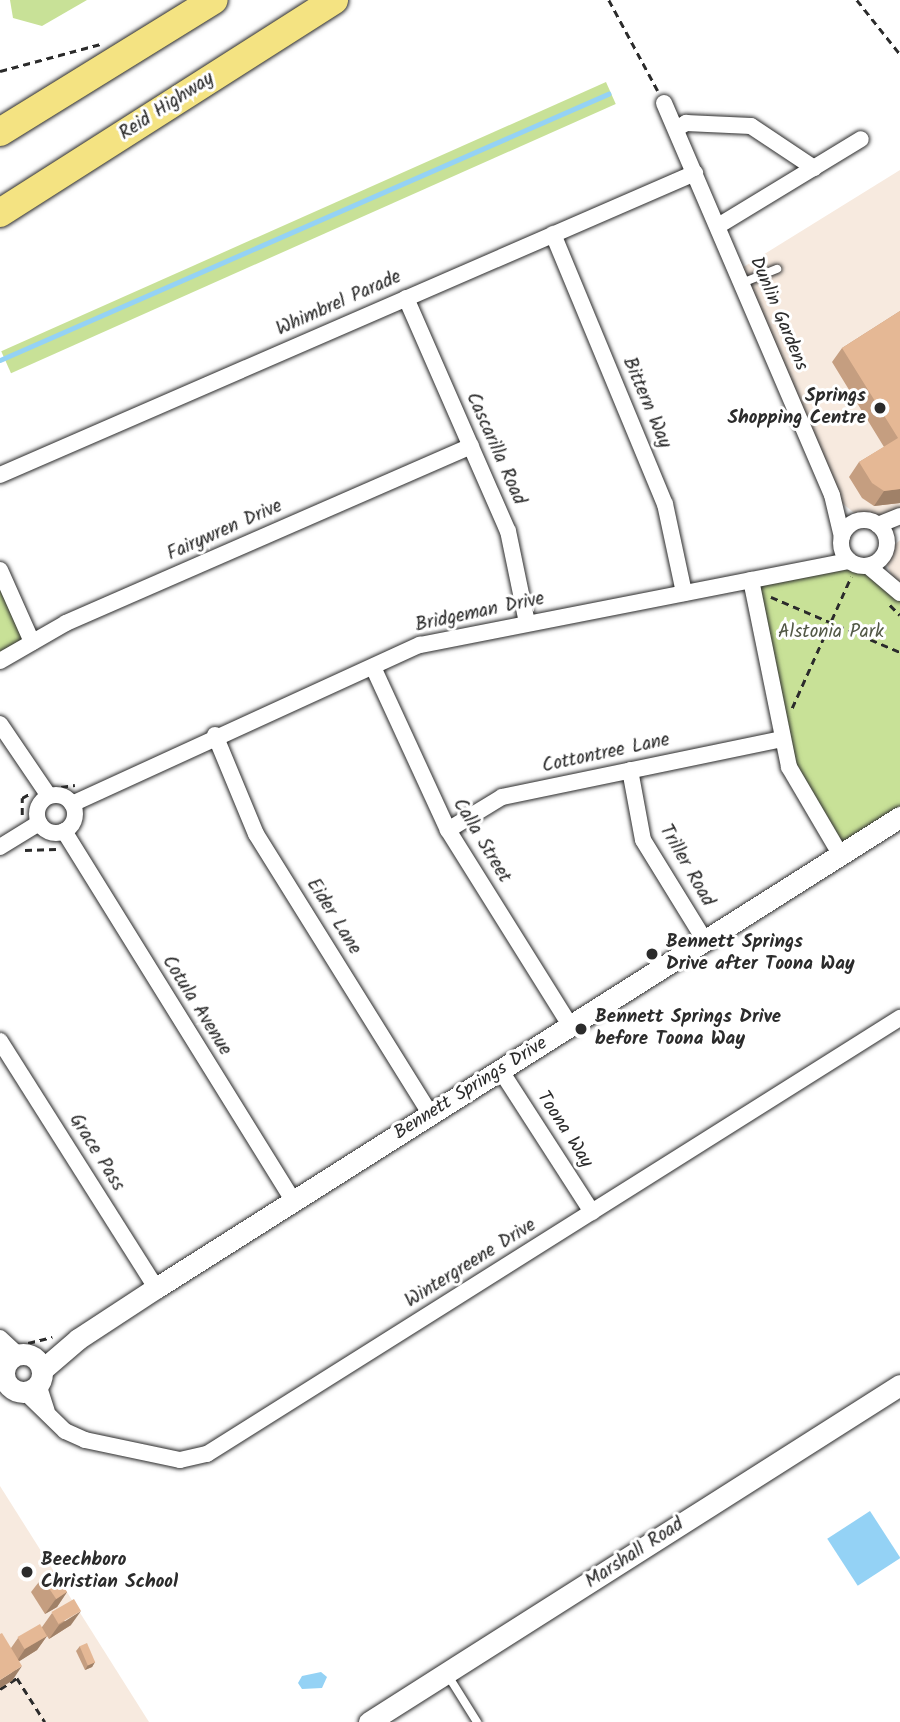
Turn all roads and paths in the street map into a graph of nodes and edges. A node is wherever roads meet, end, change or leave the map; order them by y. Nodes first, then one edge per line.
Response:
1 (214, 0) edge
2 (334, 0) edge
3 (609, 0) edge
4 (857, 0) edge
5 (111, 38) dead end
6 (900, 54) edge
7 (0, 71) edge
8 (664, 103) joint
9 (676, 129) junction
10 (0, 132) edge
11 (861, 139) dead end
12 (814, 168) junction
13 (695, 173) junction
14 (0, 213) edge
15 (718, 226) junction
16 (553, 234) junction
17 (777, 268) dead end
18 (742, 283) junction
19 (407, 298) junction
20 (471, 446) junction
21 (0, 475) edge
22 (832, 495) junction
23 (900, 516) edge
24 (871, 522) junction
25 (841, 540) junction
26 (900, 540) edge
27 (884, 554) junction
28 (869, 566) junction
29 (800, 568) junction
30 (0, 570) edge
31 (849, 571) junction
32 (858, 579) dead end
33 (751, 580) junction
34 (773, 589) dead end
35 (684, 593) junction
36 (768, 595) junction
37 (896, 596) edge
38 (757, 611) junction
39 (900, 615) edge
40 (831, 622) junction
41 (527, 623) junction
42 (32, 642) junction
43 (900, 652) edge
44 (0, 661) edge
45 (373, 667) junction
46 (0, 724) edge
47 (215, 735) junction
48 (781, 737) junction
49 (630, 770) junction
50 (86, 783) dead end
51 (44, 792) junction
52 (72, 804) junction
53 (900, 817) edge
54 (18, 822) dead end
55 (38, 823) junction
56 (448, 830) junction
57 (64, 831) junction
58 (0, 847) edge
59 (19, 851) dead end
60 (61, 853) dead end
61 (840, 854) junction
62 (704, 939) junction
63 (900, 1018) edge
64 (570, 1027) junction
65 (0, 1041) edge
66 (501, 1071) junction
67 (430, 1113) junction
68 (294, 1202) junction
69 (592, 1212) junction
70 (156, 1288) junction
71 (69, 1337) junction
72 (0, 1338) edge
73 (17, 1371) edge
74 (900, 1385) edge
75 (447, 1674) junction
76 (0, 1689) edge
77 (45, 1722) edge
78 (369, 1722) edge
79 (477, 1722) edge

1 - 10 highway
2 - 14 highway, Reid Highway
3 - 8 path
4 - 6 path
5 - 7 path
8 - 9 street, Dunlin Gardens
9 - 12 street
9 - 13 street, Dunlin Gardens
11 - 12 street
12 - 15 street
13 - 15 street, Dunlin Gardens
13 - 16 street, Whimbrel Parade
15 - 18 street, Dunlin Gardens
16 - 19 street, Whimbrel Parade
16 - 35 street, Bittern Way
17 - 18 lane
18 - 22 street, Dunlin Gardens
19 - 20 street, Cascarilla Road
19 - 21 street, Whimbrel Parade
20 - 41 street, Cascarilla Road
20 - 42 street, Fairywren Drive
22 - 24 street, Dunlin Gardens
22 - 25 street, Dunlin Gardens
23 - 24 street
24 - 25 street
24 - 27 street
25 - 29 street, Bridgeman Drive
25 - 31 street
26 - 27 street
27 - 28 street
27 - 37 street
28 - 31 street
28 - 37 street
29 - 31 street, Bridgeman Drive
29 - 33 street, Bridgeman Drive
30 - 42 street
31 - 32 path
31 - 40 path
33 - 35 street, Bridgeman Drive
33 - 38 street
34 - 36 path
35 - 41 street, Bridgeman Drive
36 - 38 path
36 - 40 path
37 - 39 path
38 - 48 street
40 - 43 path
40 - 48 path
41 - 45 street, Bridgeman Drive
42 - 44 street, Fairywren Drive
45 - 47 street, Bridgeman Drive
45 - 56 street, Calla Street
46 - 51 street
47 - 52 street, Bridgeman Drive
47 - 67 street, Eider Lane
48 - 49 street, Cottontree Lane
48 - 61 street
49 - 56 street, Cottontree Lane
49 - 62 street, Triller Road
50 - 51 path
51 - 52 street
51 - 54 path
51 - 55 street
52 - 57 street
53 - 61 street, Bennett Springs Drive
55 - 57 street
55 - 58 street
56 - 64 street, Calla Street
57 - 68 street, Cotula Avenue
59 - 60 path
61 - 62 street, Bennett Springs Drive
62 - 64 street, Bennett Springs Drive
63 - 69 street, Wintergreene Drive
64 - 66 street, Bennett Springs Drive
65 - 70 street, Grace Pass
66 - 67 street, Bennett Springs Drive
66 - 69 street, Toona Way
67 - 68 street, Bennett Springs Drive
68 - 70 street, Bennett Springs Drive
69 - 73 street, Wintergreene Drive
70 - 71 street, Bennett Springs Drive
71 - 73 street, Bennett Springs Drive
71 - 73 path
72 - 73 street
74 - 75 street, Marshall Road
75 - 78 street, Marshall Road
75 - 79 lane
76 - 77 path

